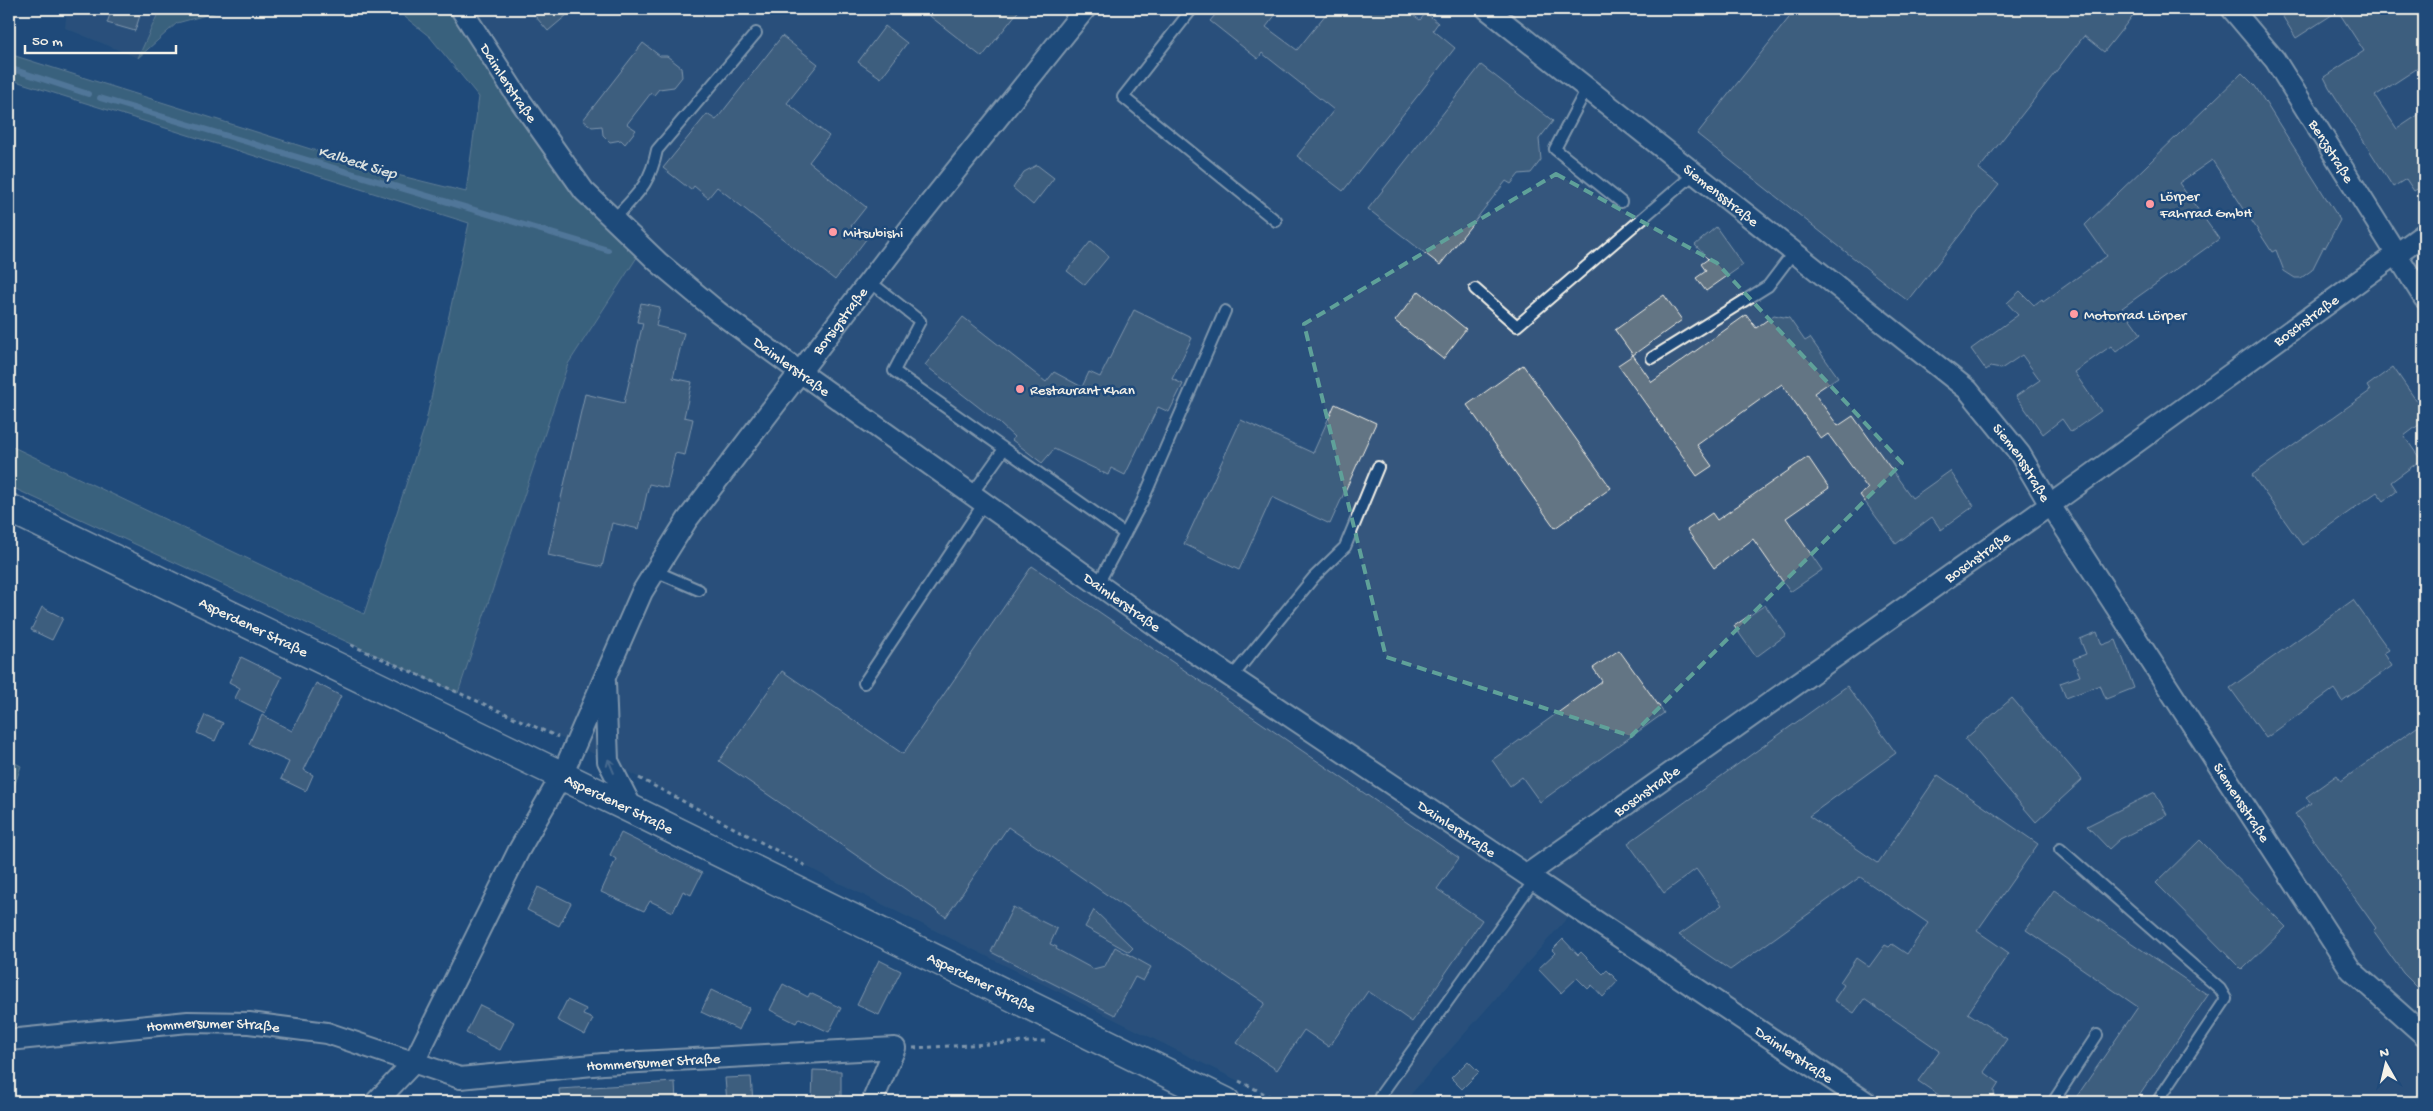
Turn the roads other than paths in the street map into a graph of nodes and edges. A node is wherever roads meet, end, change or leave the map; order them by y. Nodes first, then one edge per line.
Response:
1 (461, 9) edge
2 (1086, 9) edge
3 (1192, 9) edge
4 (1487, 9) edge
5 (2232, 9) edge
6 (756, 33) dead end
7 (1587, 88) junction
8 (1694, 174) junction
9 (1621, 202) dead end
10 (614, 219) junction
11 (1276, 221) dead end
12 (2424, 234) edge
13 (1793, 253) junction
14 (2396, 255) junction
15 (869, 281) junction
16 (1475, 290) dead end
17 (2424, 298) edge
18 (1225, 311) dead end
19 (1652, 358) dead end
20 (800, 372) junction
21 (1004, 449) junction
22 (1378, 467) dead end
23 (978, 499) junction
24 (2050, 505) junction
25 (9, 508) edge
26 (1124, 534) junction
27 (655, 571) junction
28 (1098, 584) junction
29 (699, 590) dead end
30 (604, 676) junction
31 (1232, 677) junction
32 (864, 683) dead end
33 (562, 775) junction
34 (633, 810) junction
35 (2060, 849) dead end
36 (1531, 877) junction
37 (2097, 1035) dead end
38 (2424, 1035) edge
39 (9, 1040) edge
40 (414, 1062) junction
41 (1380, 1096) dead end
42 (376, 1102) edge
43 (872, 1102) edge
44 (1226, 1102) edge
45 (1866, 1102) edge
46 (2053, 1102) edge
47 (2157, 1102) edge

1 - 10 street, Daimlerstraße
2 - 15 street, Borsigstraße
3 - 11 lane
4 - 7 street, Siemensstraße
5 - 14 street, Benzstraße
6 - 10 lane
7 - 8 street, Siemensstraße
7 - 9 lane
8 - 13 street, Siemensstraße
8 - 16 lane
10 - 20 street, Daimlerstraße
12 - 14 street, Boschstraße
13 - 19 lane
13 - 24 street, Siemensstraße
14 - 17 street, Benzstraße
14 - 24 street, Boschstraße
15 - 20 street, Borsigstraße
15 - 21 lane
18 - 26 lane
20 - 23 street, Daimlerstraße
20 - 27 street, Borsigstraße
21 - 23 lane
21 - 26 lane
22 - 31 lane
23 - 28 street, Daimlerstraße
23 - 32 lane
24 - 36 street, Boschstraße
24 - 38 street, Siemensstraße
25 - 33 main road, Asperdener Straße
26 - 28 lane
27 - 29 lane
27 - 30 street, Borsigstraße
28 - 31 street, Daimlerstraße
30 - 33 street, Borsigstraße
34 -> 30 street, Borsigstraße
31 - 36 street, Daimlerstraße
33 - 34 main road, Asperdener Straße
33 - 40 street
34 - 44 main road, Asperdener Straße
35 - 47 lane
36 - 41 lane
36 - 45 street, Daimlerstraße
37 - 46 lane
39 - 40 street, Hommersumer Straße
40 - 42 street
40 - 43 street, Hommersumer Straße

